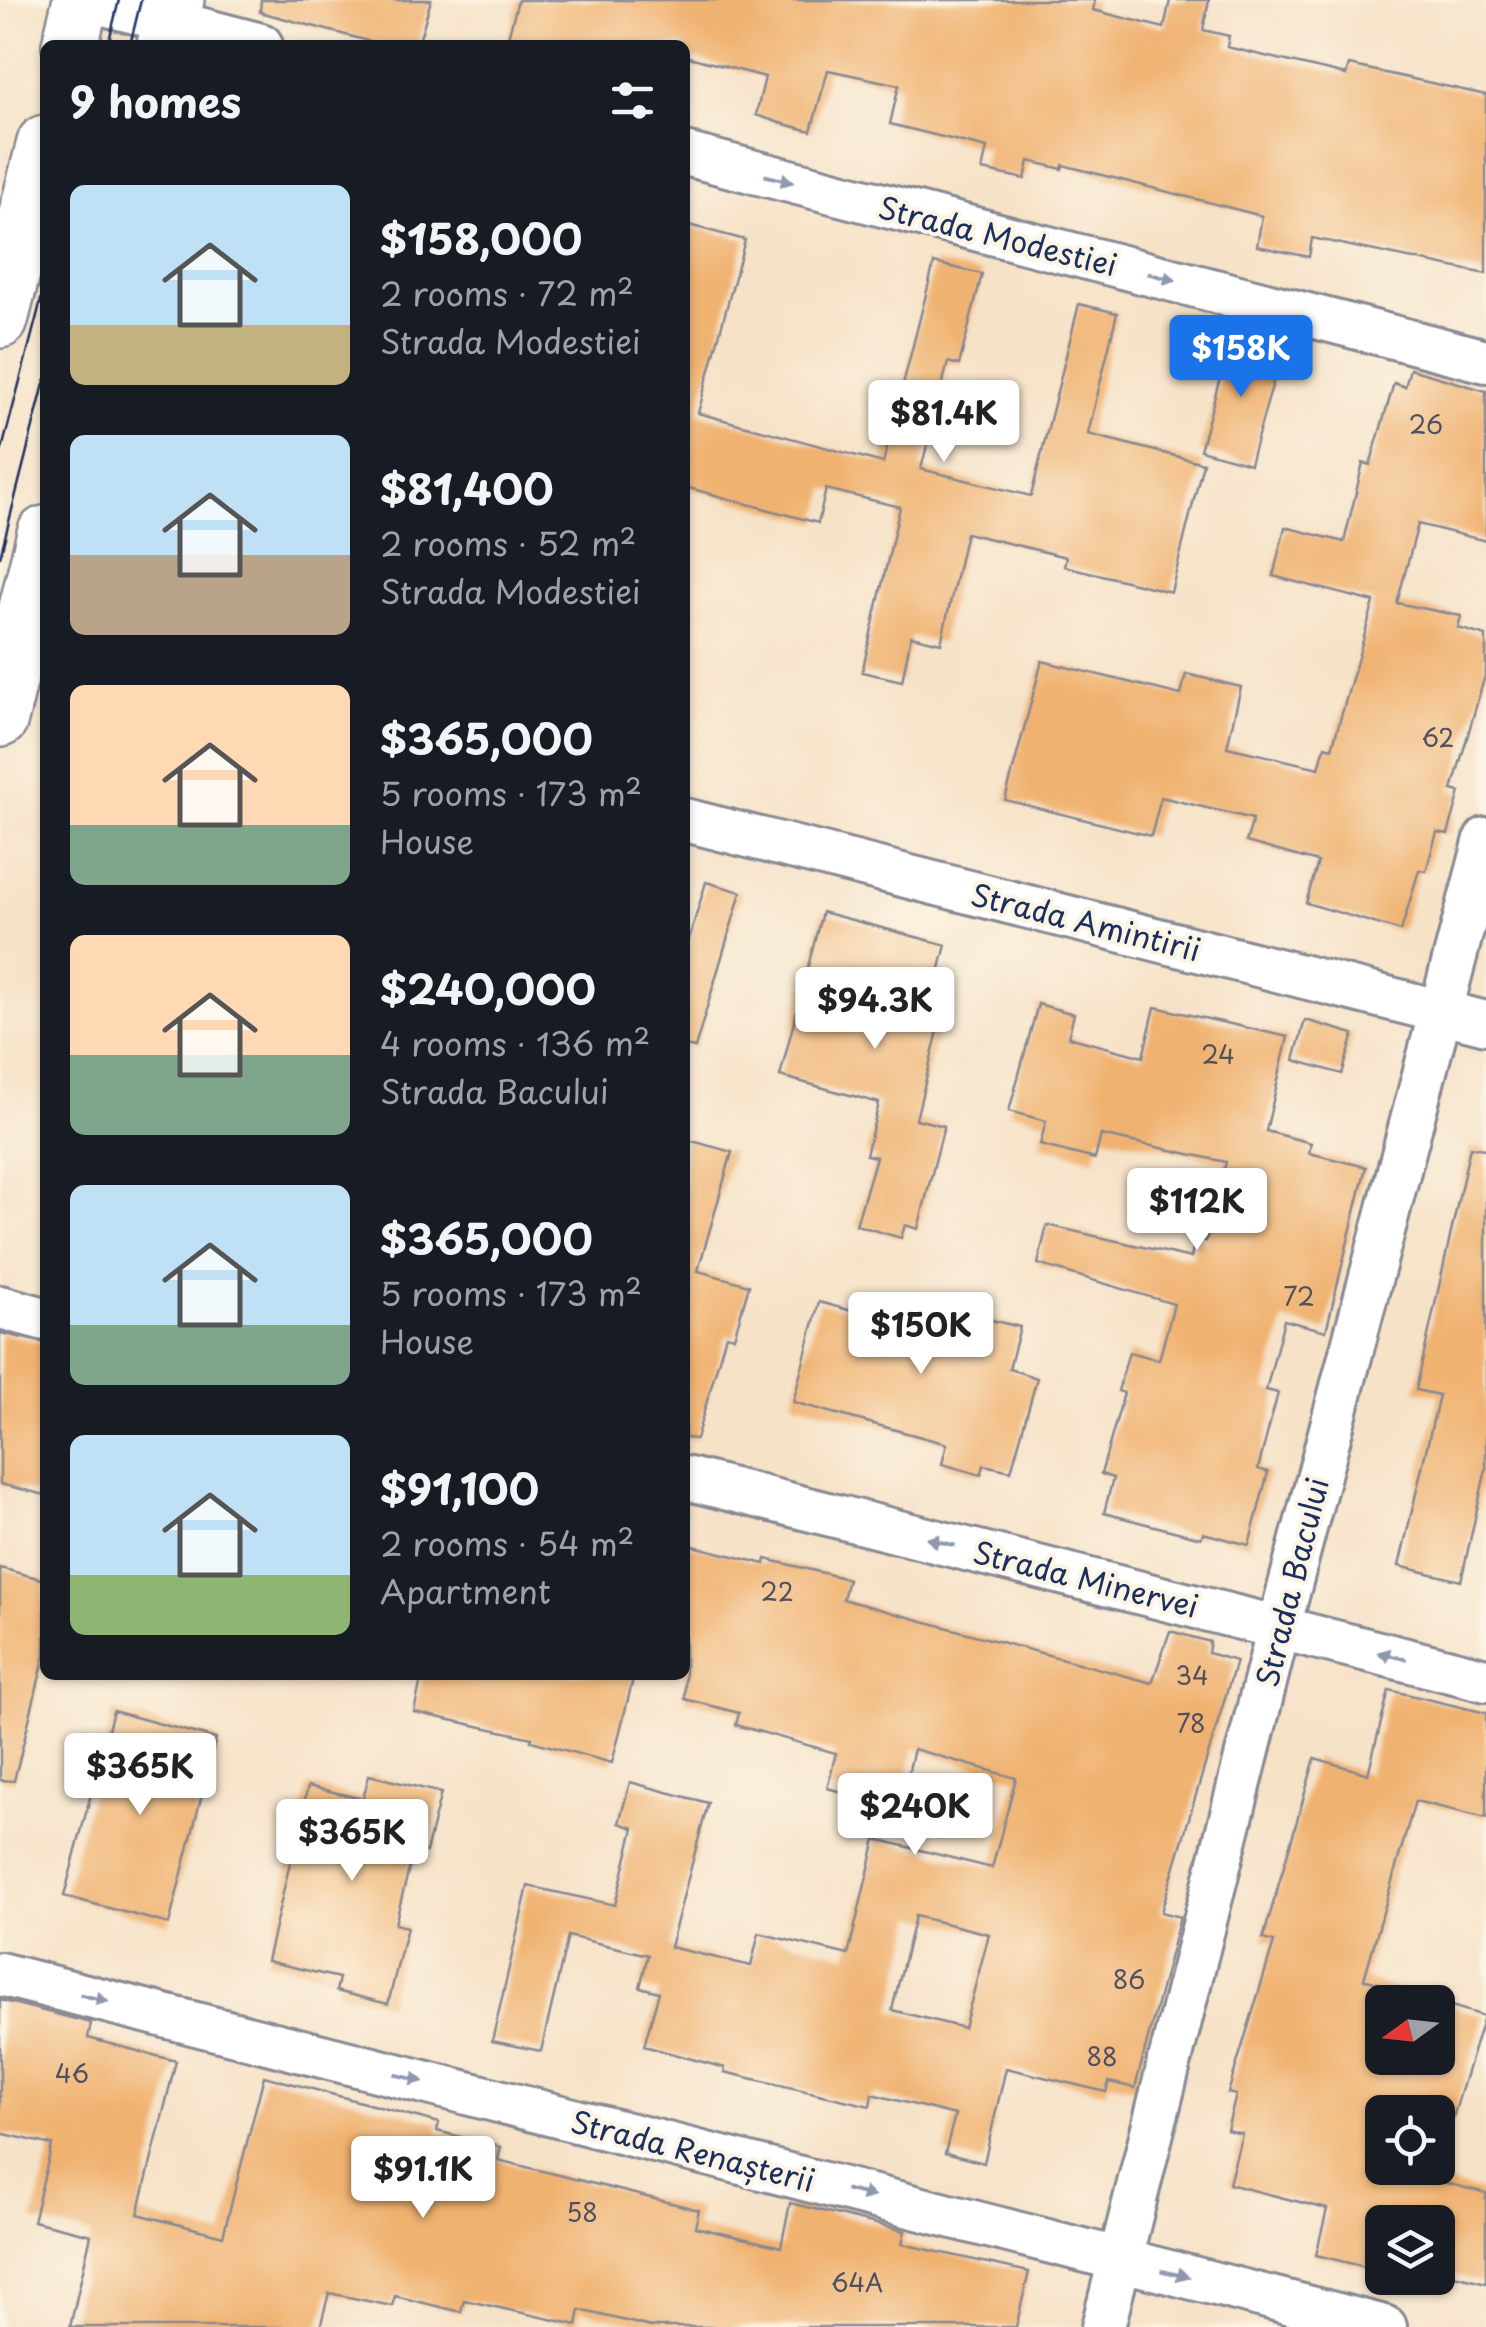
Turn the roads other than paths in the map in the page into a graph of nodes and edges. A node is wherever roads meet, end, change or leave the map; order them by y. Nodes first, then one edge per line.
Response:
1 (85, 0) edge
2 (170, 22) edge
3 (72, 40) edge
4 (242, 40) edge
5 (690, 155) edge
6 (40, 163) edge
7 (0, 320) edge
8 (1486, 361) edge
9 (40, 558) edge
10 (20, 652) edge
11 (0, 719) edge
12 (690, 821) edge
13 (1486, 840) edge
14 (1439, 1010) junction
15 (1486, 1022) edge
16 (0, 1308) edge
17 (40, 1318) edge
18 (690, 1479) edge
19 (1278, 1627) junction
20 (1486, 1680) edge
21 (0, 1974) edge
22 (1119, 2260) junction
23 (1104, 2327) edge
24 (1386, 2327) edge

1 - 2 street
1 - 3 main road
2 - 4 street
5 -> 8 street, Strada Modestiei
6 - 7 main road
9 - 10 main road
10 - 11 main road
12 - 14 street, Strada Amintirii
13 - 14 street, Strada Bacului
14 - 15 street, Strada Amintirii
14 - 19 street, Strada Bacului
16 - 17 street
19 -> 18 street, Strada Minervei
20 -> 19 street, Strada Minervei
19 - 22 street, Strada Bacului
21 -> 22 street, Strada Renașterii
22 - 23 street, Strada Bacului
22 -> 24 street, Strada Renașterii

